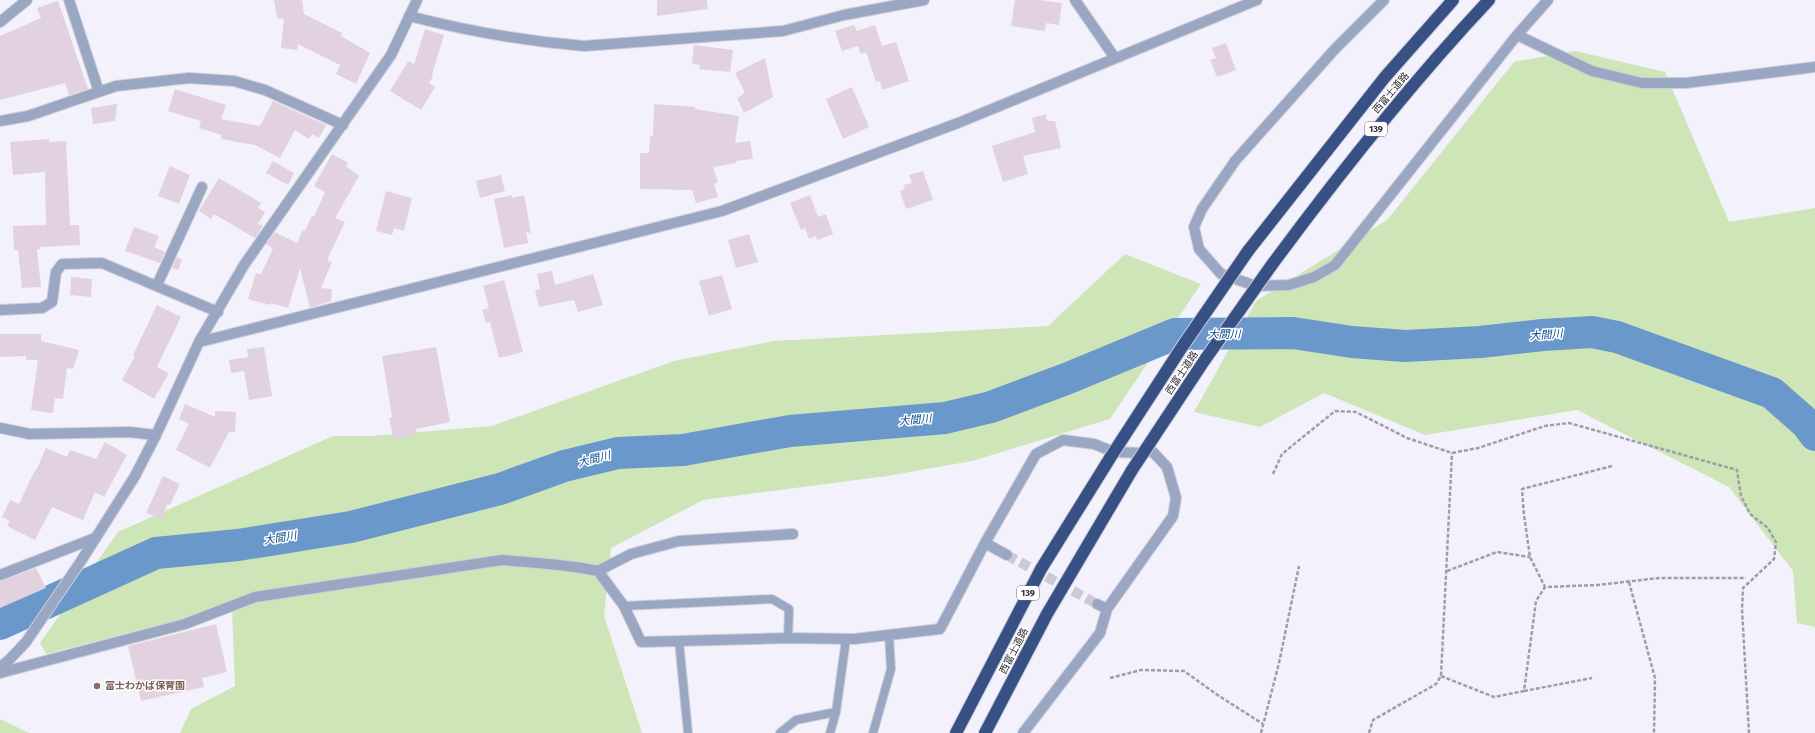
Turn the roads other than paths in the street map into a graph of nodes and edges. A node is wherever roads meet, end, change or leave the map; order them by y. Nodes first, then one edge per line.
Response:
1 (27, 0) edge
2 (69, 0) edge
3 (417, 0) edge
4 (924, 0) edge
5 (1075, 0) edge
6 (1257, 0) edge
7 (1384, 0) edge
8 (1453, 0) edge
9 (1488, 0) edge
10 (1548, 0) edge
11 (409, 16) junction
12 (0, 22) edge
13 (1517, 35) junction
14 (1115, 58) junction
15 (1815, 67) edge
16 (99, 92) junction
17 (0, 121) edge
18 (343, 125) junction
19 (202, 187) dead end
20 (157, 285) junction
21 (0, 310) edge
22 (218, 312) junction
23 (200, 342) junction
24 (0, 428) edge
25 (156, 435) junction
26 (793, 534) dead end
27 (96, 538) junction
28 (985, 543) junction
29 (1007, 555) tunnel mouth
30 (598, 571) junction
31 (0, 575) edge
32 (1097, 604) tunnel mouth
33 (624, 606) junction
34 (1107, 609) junction
35 (889, 635) junction
36 (788, 638) junction
37 (846, 639) junction
38 (679, 641) junction
39 (0, 666) edge
40 (0, 673) edge
41 (836, 712) junction
42 (688, 733) edge
43 (780, 733) edge
44 (830, 733) edge
45 (872, 733) edge
46 (956, 733) edge
47 (985, 733) edge
48 (1023, 733) edge

1 - 12 street
2 - 16 street
3 - 11 street
4 - 11 street
5 - 14 street
6 - 14 street
7 - 13 street
8 - 46 highway, 西富士道路 / 139, bridge
9 - 47 highway, 西富士道路 / 139, bridge
10 - 13 street
11 - 18 street
13 - 15 street
14 - 23 street
16 - 17 street
16 - 18 street
18 - 22 street
19 - 20 street
20 - 21 street
20 - 22 street
22 - 23 street
23 - 25 street
24 - 25 street
25 - 27 street
26 - 30 street
27 - 31 street
27 - 39 street
28 - 29 street
28 - 34 street
28 - 35 street
30 - 33 street
30 - 40 street
32 - 34 street
33 - 36 lane
33 - 38 street
34 - 48 street
35 - 37 street
35 - 45 lane
36 - 37 street
36 - 38 street
37 - 41 lane
38 - 42 lane
41 - 43 lane
41 - 44 lane

